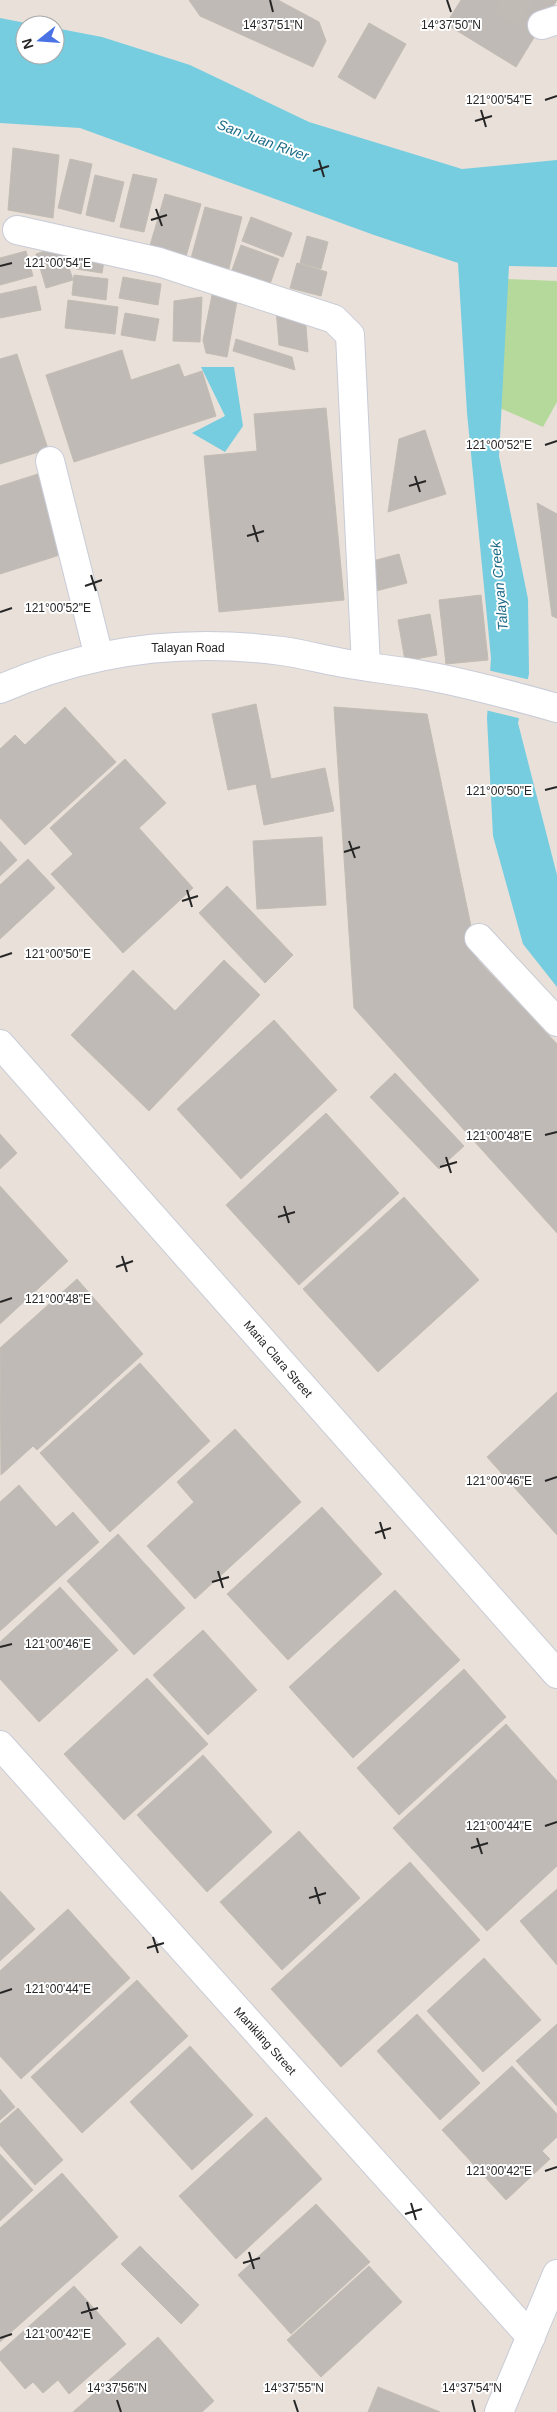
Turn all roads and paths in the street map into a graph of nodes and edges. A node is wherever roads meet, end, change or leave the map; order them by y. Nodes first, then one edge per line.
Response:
1 (17, 230) dead end
2 (50, 461) dead end
3 (99, 657) junction
4 (358, 666) junction
5 (0, 689) edge
6 (557, 708) edge
7 (480, 938) dead end
8 (557, 1022) edge
9 (0, 1044) edge
10 (557, 1674) edge
11 (0, 1745) edge
12 (557, 2274) edge
13 (531, 2337) junction
14 (500, 2412) edge

1 - 4 street
2 - 3 street
3 - 4 street, Talayan Road
3 - 5 street, Talayan Road
4 - 6 street, Talayan Road
7 - 8 street
9 - 10 street, Maria Clara Street
11 - 13 street, Manikling Street
12 - 13 street
13 - 14 street

